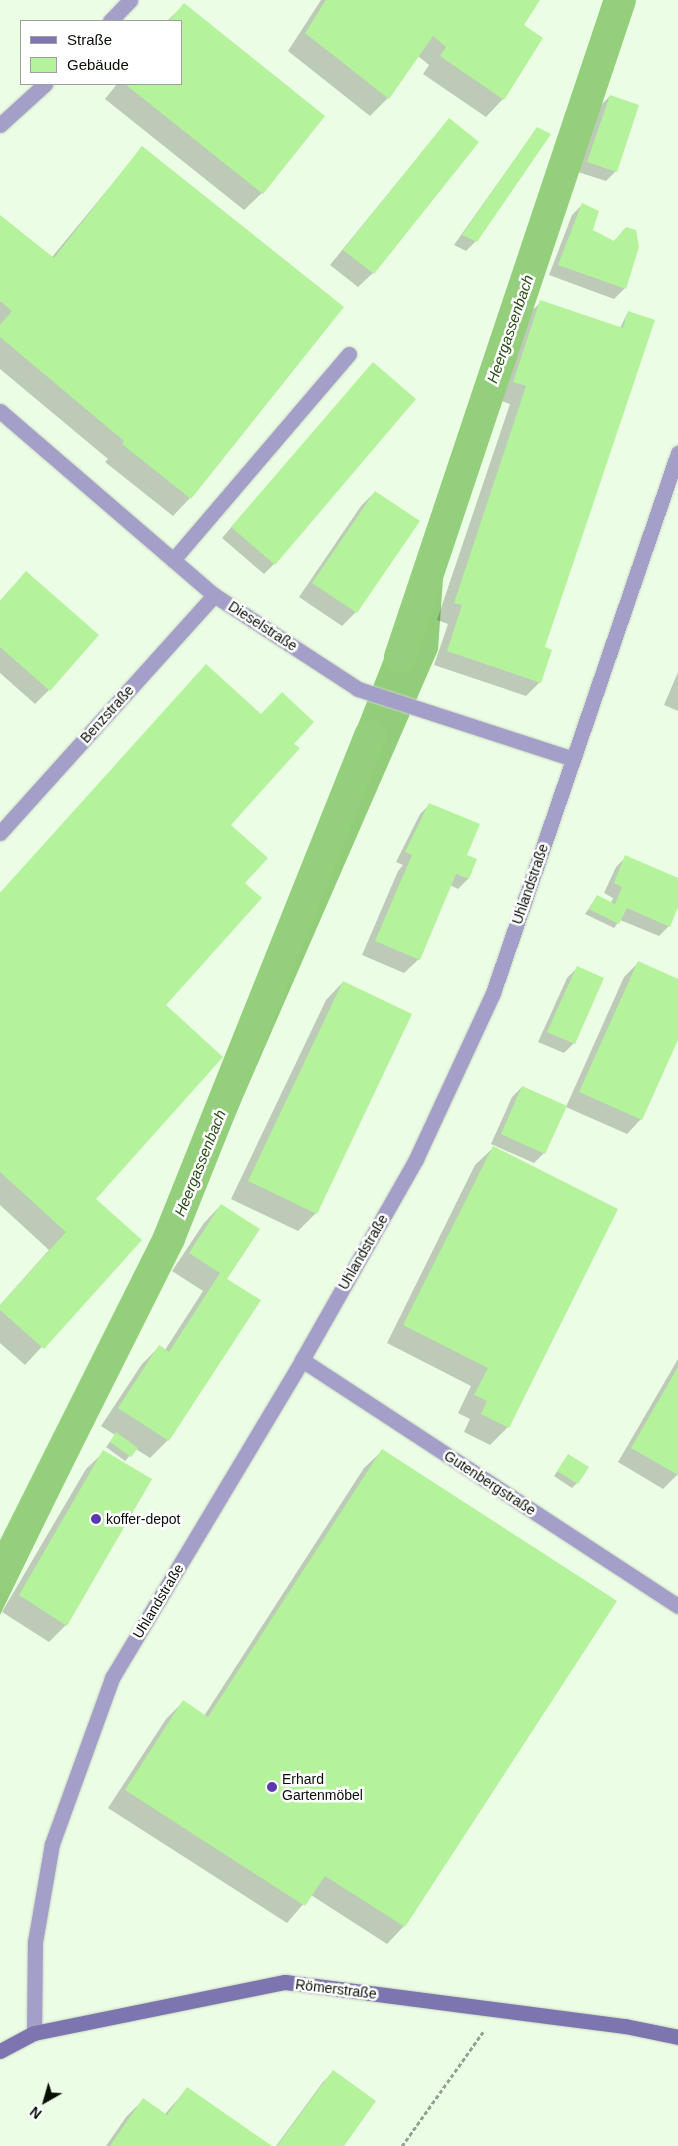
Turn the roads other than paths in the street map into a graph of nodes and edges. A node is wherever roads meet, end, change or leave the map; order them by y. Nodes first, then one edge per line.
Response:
1 (130, 0) edge
2 (111, 20) edge
3 (44, 85) edge
4 (0, 125) edge
5 (349, 354) dead end
6 (0, 411) edge
7 (678, 453) edge
8 (173, 560) junction
9 (214, 595) junction
10 (573, 759) junction
11 (0, 833) edge
12 (302, 1360) junction
13 (678, 1606) edge
14 (34, 2033) junction
15 (678, 2037) edge
16 (0, 2051) edge

1 - 2 street
3 - 4 street
5 - 8 street
6 - 8 street, Dieselstraße
7 - 10 street, Uhlandstraße
8 - 9 street, Dieselstraße
9 - 10 street, Dieselstraße
9 - 11 street, Benzstraße
10 - 12 street, Uhlandstraße
12 - 13 street, Gutenbergstraße
12 - 14 street, Uhlandstraße
14 - 15 main road, Römerstraße
14 - 16 main road, Römerstraße

